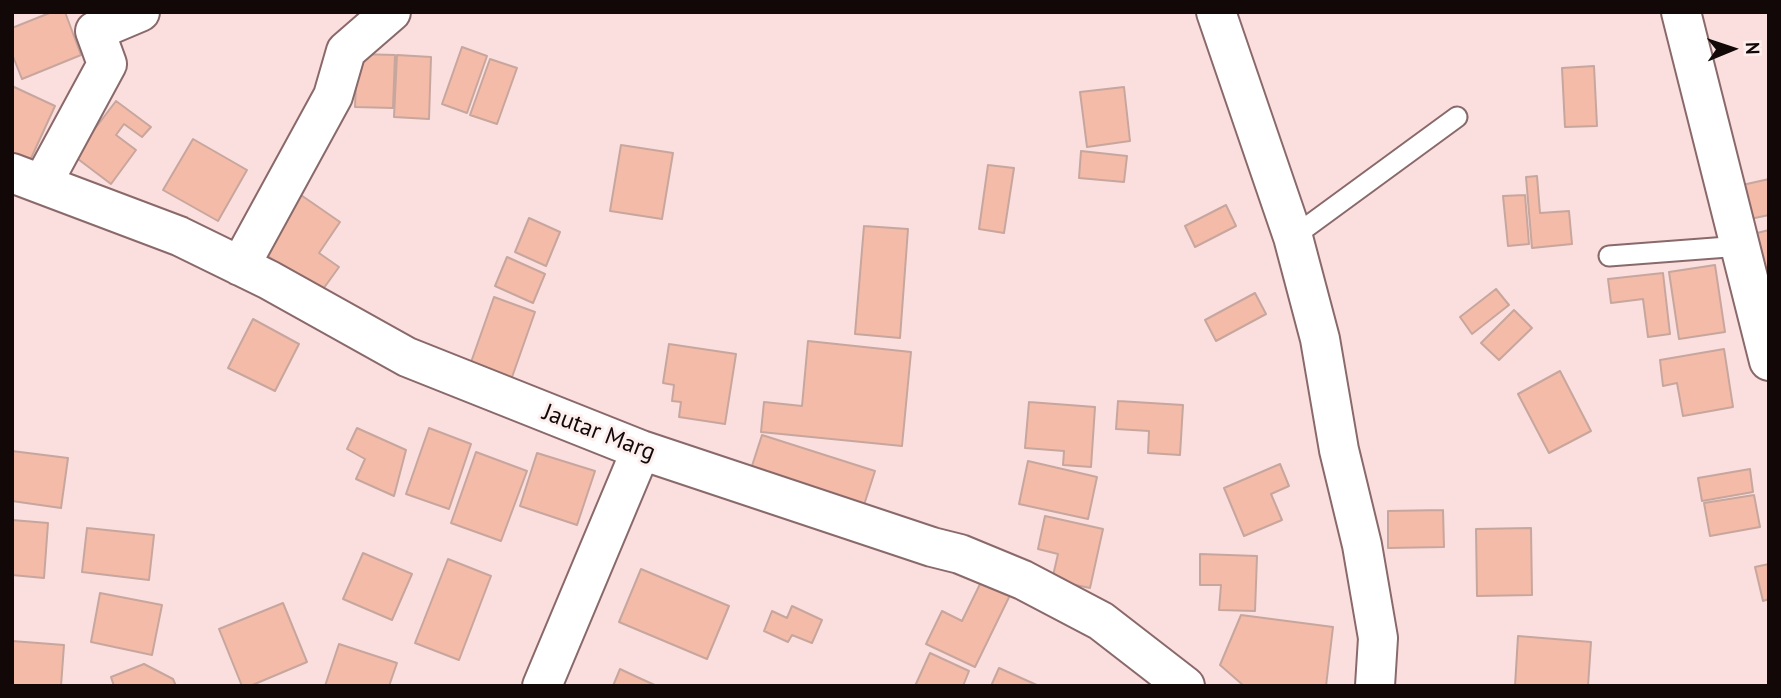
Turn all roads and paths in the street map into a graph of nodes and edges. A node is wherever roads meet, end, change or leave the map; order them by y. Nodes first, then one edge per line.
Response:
1 (140, 12) edge
2 (391, 12) edge
3 (1216, 12) edge
4 (1681, 12) edge
5 (1457, 117) dead end
6 (27, 179) edge
7 (1293, 237) junction
8 (1741, 246) junction
9 (1609, 256) dead end
10 (240, 266) junction
11 (1769, 361) edge
12 (641, 450) junction
13 (542, 686) edge
14 (1185, 686) edge
15 (1375, 686) edge

1 - 6 street
2 - 10 street
3 - 7 street
4 - 8 street
5 - 7 lane
6 - 10 street, Jautar Marg
7 - 15 street
8 - 9 lane
8 - 11 street
10 - 12 street, Jautar Marg
12 - 13 street
12 - 14 street, Jautar Marg

